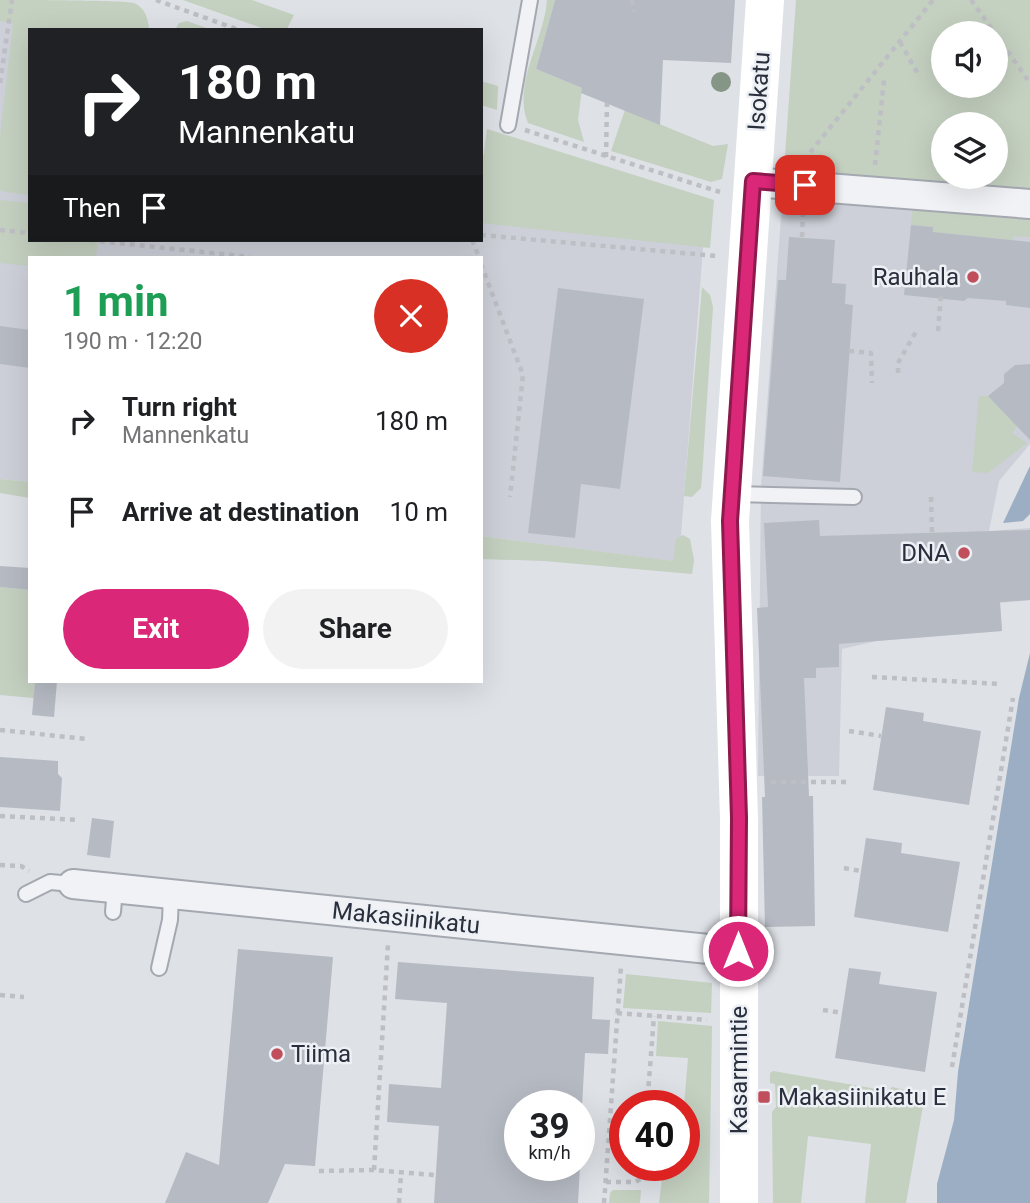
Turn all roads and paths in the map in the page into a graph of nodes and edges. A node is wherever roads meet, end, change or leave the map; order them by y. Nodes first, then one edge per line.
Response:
1 (12, 0) edge
2 (156, 0) edge
3 (530, 0) edge
4 (632, 0) edge
5 (765, 0) edge
6 (933, 0) edge
7 (971, 0) edge
8 (634, 12) dead end
9 (986, 21) edge
10 (0, 22) edge
11 (7, 23) junction
12 (233, 28) edge
13 (900, 42) junction
14 (1008, 52) edge
15 (918, 74) dead end
16 (884, 80) dead end
17 (0, 83) edge
18 (1030, 83) edge
19 (607, 103) dead end
20 (508, 125) joint
21 (606, 156) junction
22 (873, 176) dead end
23 (753, 186) junction
24 (1030, 204) edge
25 (0, 230) edge
26 (28, 233) edge
27 (483, 235) edge
28 (109, 242) edge
29 (241, 256) edge
30 (723, 256) dead end
31 (483, 269) edge
32 (942, 294) dead end
33 (917, 330) dead end
34 (938, 331) dead end
35 (849, 351) dead end
36 (898, 373) dead end
37 (872, 383) dead end
38 (732, 494) junction
39 (510, 497) dead end
40 (854, 497) dead end
41 (931, 497) dead end
42 (932, 533) dead end
43 (872, 677) dead end
44 (1001, 684) dead end
45 (1013, 698) dead end
46 (0, 730) edge
47 (849, 731) dead end
48 (881, 736) dead end
49 (87, 739) dead end
50 (757, 782) dead end
51 (847, 782) dead end
52 (0, 816) edge
53 (79, 820) dead end
54 (844, 869) dead end
55 (861, 871) dead end
56 (73, 884) joint
57 (26, 894) dead end
58 (171, 895) junction
59 (388, 941) dead end
60 (738, 951) junction
61 (621, 965) dead end
62 (159, 968) dead end
63 (0, 995) edge
64 (24, 997) dead end
65 (822, 1010) dead end
66 (617, 1013) junction
67 (842, 1013) dead end
68 (654, 1016) junction
69 (688, 1018) dead end
70 (952, 1067) dead end
71 (648, 1090) edge
72 (374, 1170) junction
73 (318, 1171) dead end
74 (401, 1173) junction
75 (434, 1175) dead end
76 (637, 1181) edge
77 (606, 1182) junction
78 (399, 1203) edge
79 (604, 1203) edge
80 (739, 1203) edge

1 - 11 path
2 - 12 path
3 - 20 lane
4 - 8 path
5 - 23 street, Isokatu
6 - 13 path
7 - 9 path
10 - 11 path
11 - 17 path
13 - 15 path
13 - 23 path
14 - 18 path
16 - 22 path
19 - 21 path
20 - 21 path
21 - 23 path
23 - 24 street
23 - 38 street, Kasarmintie
25 - 26 path
27 - 30 path
28 - 29 path
31 - 39 path
32 - 34 path
33 - 36 path
35 - 37 path
38 - 40 lane
38 - 60 street, Kasarmintie
41 - 42 path
43 - 44 path
45 - 70 path
46 - 49 path
47 - 48 path
50 - 51 path
52 - 53 path
54 - 55 path
56 - 57 lane
56 - 58 street, Makasiinikatu
58 - 60 street, Makasiinikatu
58 - 62 lane
59 - 72 path
60 - 80 street, Kasarmintie
61 - 66 path
63 - 64 path
65 - 67 path
66 - 68 path
66 - 77 path
68 - 69 path
68 - 71 path
72 - 73 path
72 - 74 path
74 - 75 path
74 - 78 path
76 - 77 path
77 - 79 path

